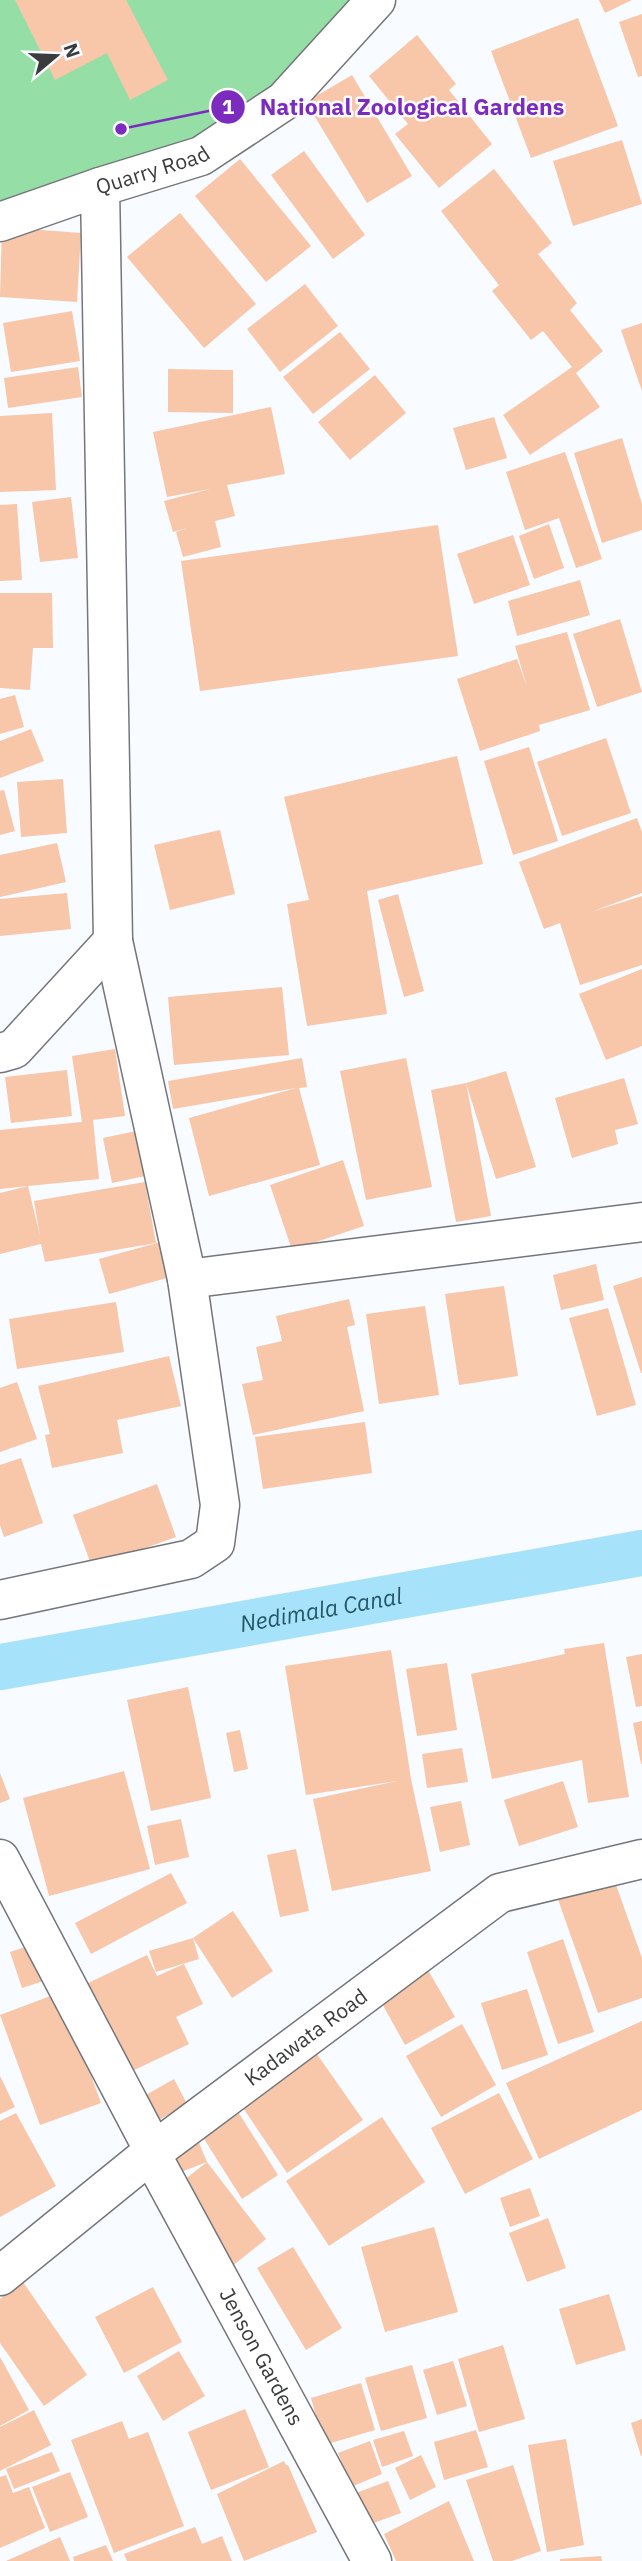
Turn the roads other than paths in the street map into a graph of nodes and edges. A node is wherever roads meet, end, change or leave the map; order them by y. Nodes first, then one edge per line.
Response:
1 (376, 0) edge
2 (100, 187) junction
3 (0, 222) edge
4 (113, 941) junction
5 (0, 1053) edge
6 (642, 1222) edge
7 (187, 1279) junction
8 (0, 1600) edge
9 (0, 1859) edge
10 (642, 1859) edge
11 (152, 2153) junction
12 (0, 2276) edge
13 (372, 2561) edge

1 - 2 street, Quarry Road
2 - 3 street, Quarry Road
2 - 4 street
4 - 5 street
4 - 7 street
6 - 7 street
7 - 8 street
9 - 11 street, Jenson Gardens
10 - 11 street, Kadawata Road
11 - 12 street, Kadawata Road
11 - 13 street, Jenson Gardens

